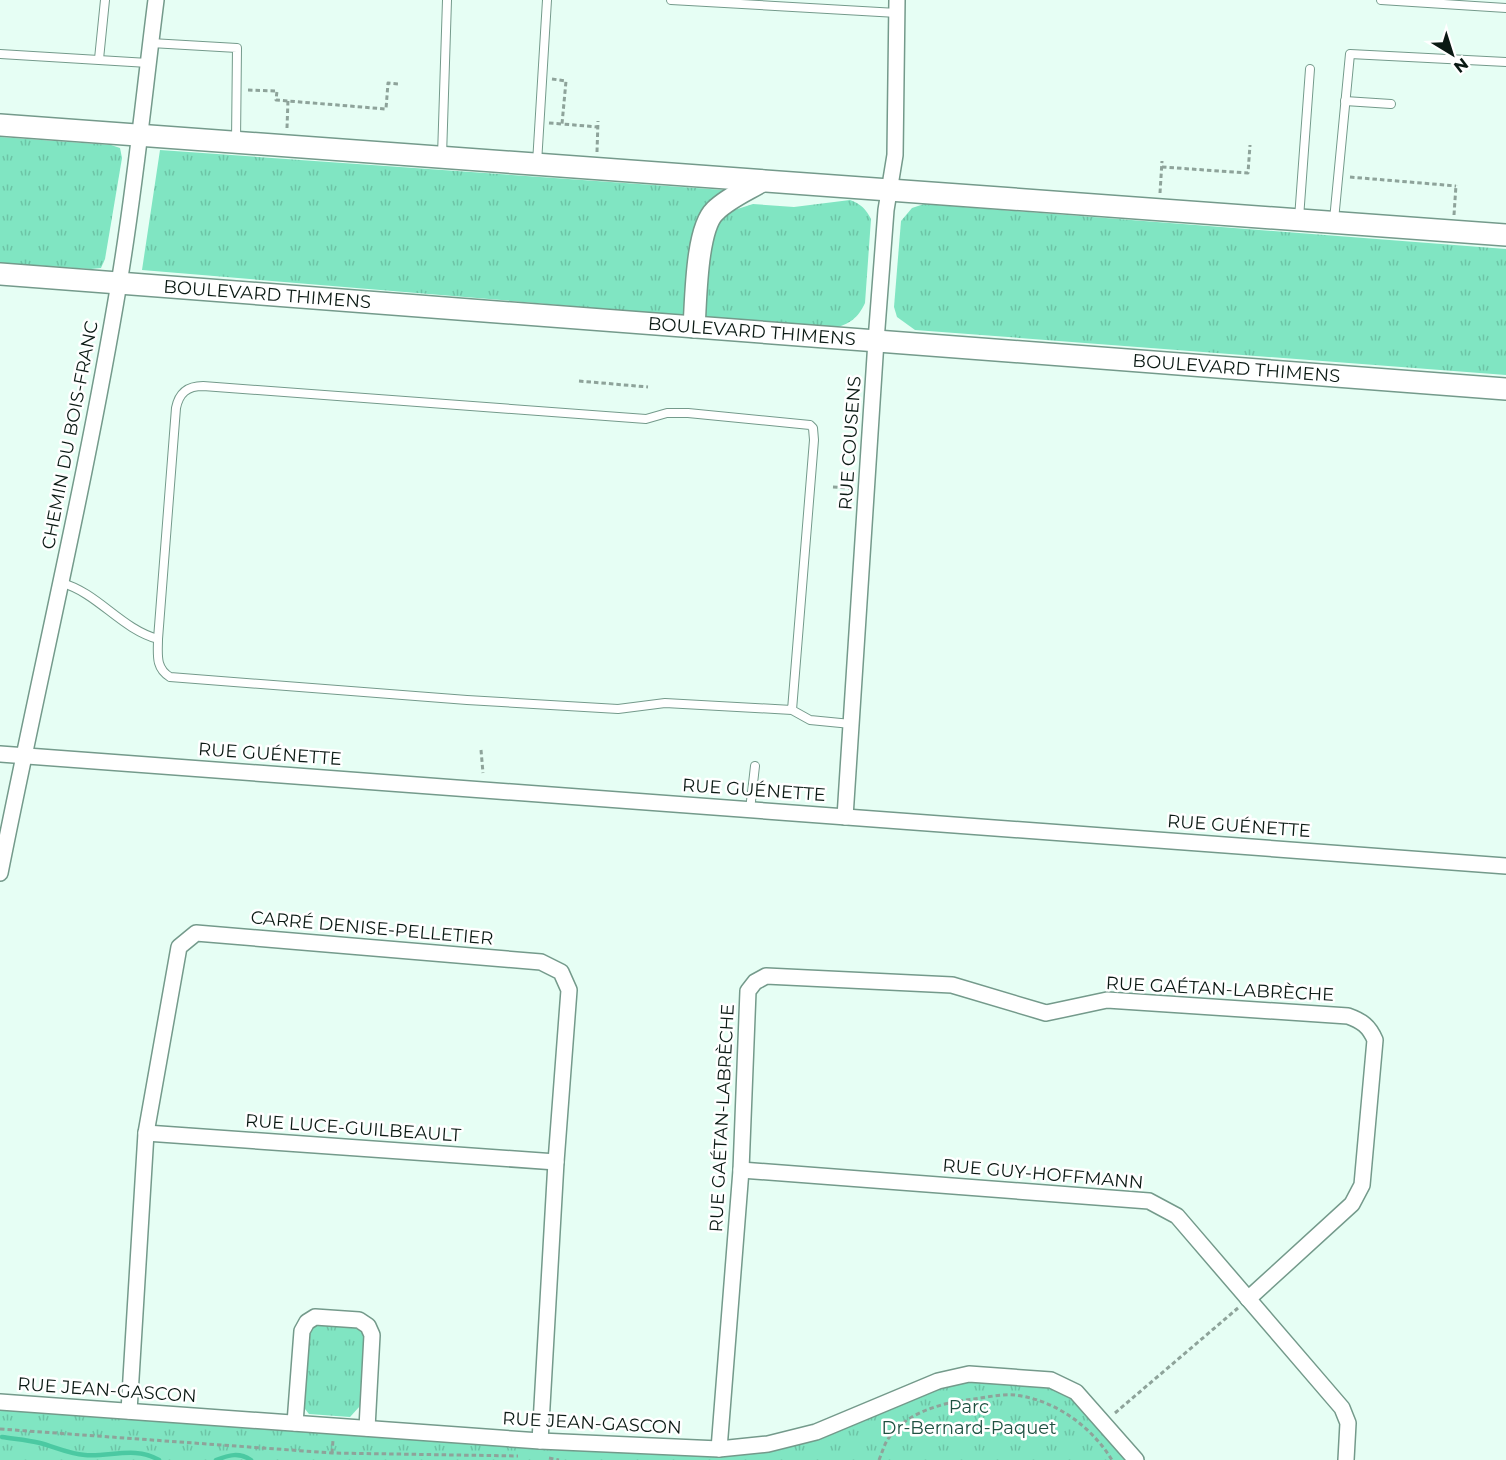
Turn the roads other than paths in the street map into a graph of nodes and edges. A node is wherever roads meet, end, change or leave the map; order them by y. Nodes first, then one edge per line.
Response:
1 (105, 0) edge
2 (156, 0) edge
3 (447, 0) edge
4 (547, 0) edge
5 (670, 0) edge
6 (1381, 0) edge
7 (897, 6) edge
8 (1506, 8) edge
9 (151, 44) junction
10 (0, 54) edge
11 (99, 59) junction
12 (1506, 62) edge
13 (148, 63) junction
14 (1310, 69) dead end
15 (1345, 101) junction
16 (1391, 104) dead end
17 (0, 125) edge
18 (141, 135) junction
19 (236, 142) junction
20 (442, 158) junction
21 (537, 165) junction
22 (762, 181) junction
23 (890, 189) junction
24 (1299, 219) junction
25 (1334, 222) junction
26 (1506, 235) edge
27 (0, 274) edge
28 (119, 284) junction
29 (694, 327) junction
30 (876, 341) junction
31 (1506, 389) edge
32 (62, 583) junction
33 (158, 639) junction
34 (792, 710) junction
35 (851, 724) junction
36 (0, 754) edge
37 (23, 756) junction
38 (755, 766) dead end
39 (750, 810) junction
40 (845, 817) junction
41 (1506, 866) edge
42 (0, 873) edge
43 (146, 1133) junction
44 (556, 1162) junction
45 (741, 1170) junction
46 (1248, 1299) junction
47 (0, 1402) edge
48 (129, 1411) junction
49 (294, 1423) junction
50 (367, 1428) junction
51 (540, 1441) junction
52 (719, 1449) junction
53 (1136, 1460) edge
54 (1346, 1460) edge

1 - 11 lane
2 - 9 street, CHEMIN DU BOIS-FRANC
3 - 20 lane
4 - 21 lane
5 - 7 lane
6 - 8 lane
7 - 23 street, RUE COUSENS
9 - 13 street, CHEMIN DU BOIS-FRANC
9 - 19 lane
10 - 11 lane
11 - 13 lane
12 - 15 lane
13 - 18 street, CHEMIN DU BOIS-FRANC
14 - 24 lane
15 - 16 lane
15 - 25 lane
17 - 18 street
18 - 19 street
18 - 28 street, CHEMIN DU BOIS-FRANC
19 - 20 street
20 - 21 street
21 - 22 street
22 - 23 street
22 - 29 street
23 - 24 street
23 - 30 street, RUE COUSENS
24 - 25 street
25 - 26 street
27 - 28 street, BOULEVARD THIMENS
28 - 29 street, BOULEVARD THIMENS
28 - 32 street, CHEMIN DU BOIS-FRANC
29 - 30 street, BOULEVARD THIMENS
30 - 31 street, BOULEVARD THIMENS
30 - 35 street, RUE COUSENS
32 - 33 lane
32 - 37 street, CHEMIN DU BOIS-FRANC
33 - 34 lane
33 - 34 lane
34 - 35 lane
35 - 40 street, RUE COUSENS
36 - 37 street, RUE GUÉNETTE
37 - 39 street, RUE GUÉNETTE
37 - 42 street, CHEMIN DU BOIS-FRANC
38 - 39 lane
39 - 40 street, RUE GUÉNETTE
40 - 41 street, RUE GUÉNETTE
43 - 44 street, RUE LUCE-GUILBEAULT
43 - 44 street, CARRÉ DENISE-PELLETIER
43 - 48 street, CARRÉ DENISE-PELLETIER
44 - 51 street, CARRÉ DENISE-PELLETIER
45 - 46 street, RUE GUY-HOFFMANN
45 - 46 street, RUE GAÉTAN-LABRÈCHE
45 - 52 street, RUE GAÉTAN-LABRÈCHE
46 - 54 street, RUE GUY-HOFFMANN
47 - 48 street, RUE JEAN-GASCON
48 - 49 street, RUE JEAN-GASCON
49 - 50 street, RUE JEAN-GASCON
49 - 50 street
50 - 51 street, RUE JEAN-GASCON
51 - 52 street, RUE JEAN-GASCON
52 - 53 street, RUE JEAN-GASCON

